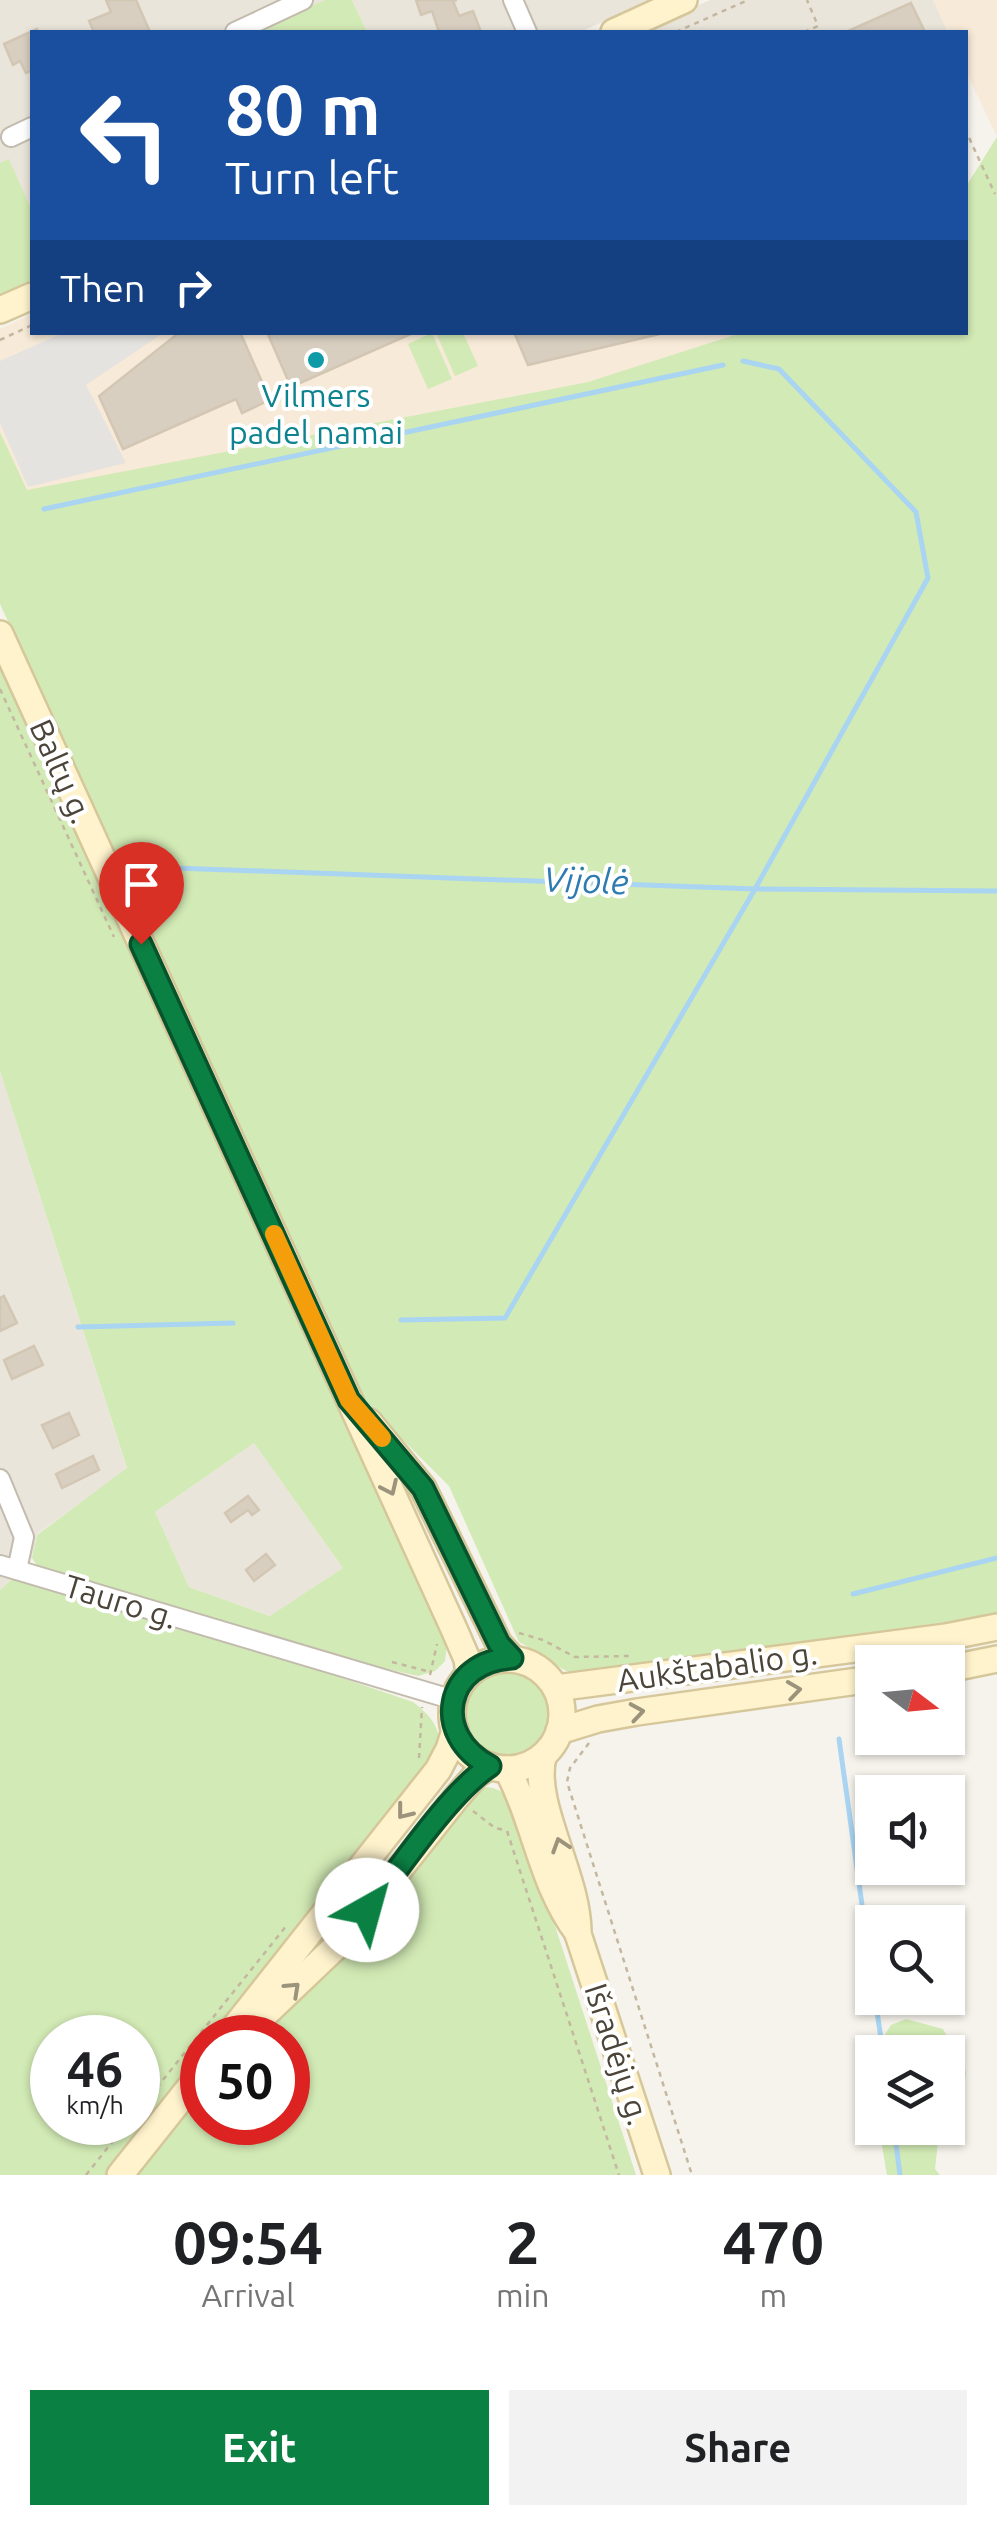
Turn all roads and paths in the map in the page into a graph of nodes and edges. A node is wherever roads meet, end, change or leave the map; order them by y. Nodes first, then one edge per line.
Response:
1 (304, 0) edge
2 (513, 0) edge
3 (684, 0) edge
4 (748, 0) edge
5 (806, 0) edge
6 (240, 30) edge
7 (526, 30) edge
8 (618, 30) edge
9 (680, 30) edge
10 (812, 30) edge
11 (30, 128) edge
12 (11, 136) dead end
13 (968, 136) edge
14 (995, 194) edge
15 (30, 297) edge
16 (0, 310) edge
17 (30, 327) edge
18 (0, 340) edge
19 (0, 634) edge
20 (349, 1400) junction
21 (0, 1479) edge
22 (8, 1568) edge
23 (997, 1626) edge
24 (516, 1632) dead end
25 (600, 1656) dead end
26 (512, 1658) junction
27 (997, 1658) edge
28 (965, 1665) edge
29 (469, 1674) junction
30 (855, 1681) edge
31 (556, 1688) junction
32 (454, 1700) junction
33 (454, 1730) junction
34 (559, 1731) junction
35 (590, 1742) dead end
36 (543, 1756) junction
37 (498, 1767) junction
38 (496, 1828) dead end
39 (296, 1914) dead end
40 (578, 1934) junction
41 (244, 2015) edge
42 (264, 2015) edge
43 (160, 2084) edge
44 (180, 2100) edge
45 (110, 2145) edge
46 (86, 2175) edge
47 (120, 2175) edge
48 (620, 2175) edge
49 (657, 2175) edge
50 (692, 2175) edge

1 - 6 street
2 - 7 street
3 - 8 main road
4 - 9 path
5 - 10 path
11 - 12 street
13 - 14 path
15 - 16 main road
17 - 18 path
19 - 20 main road, Baltų g.
20 - 26 main road, Baltų g.
20 -> 29 main road, Baltų g.
21 - 22 street
22 - 32 street, Tauro g.
23 - 31 main road, Aukštabalio g.
24 - 25 path
26 - 29 main road
26 - 31 main road
27 - 28 main road
29 - 32 main road
34 -> 30 main road, Aukštabalio g.
31 - 34 main road
32 - 33 main road
33 - 37 main road
33 -> 41 main road
34 - 36 main road
35 - 50 path
36 - 37 main road
40 -> 36 main road, Išradėjų g.
37 - 40 main road, Išradėjų g.
42 -> 37 main road
38 - 48 path
39 - 43 path
40 - 49 main road, Išradėjų g.
44 - 47 main road
45 - 46 path

